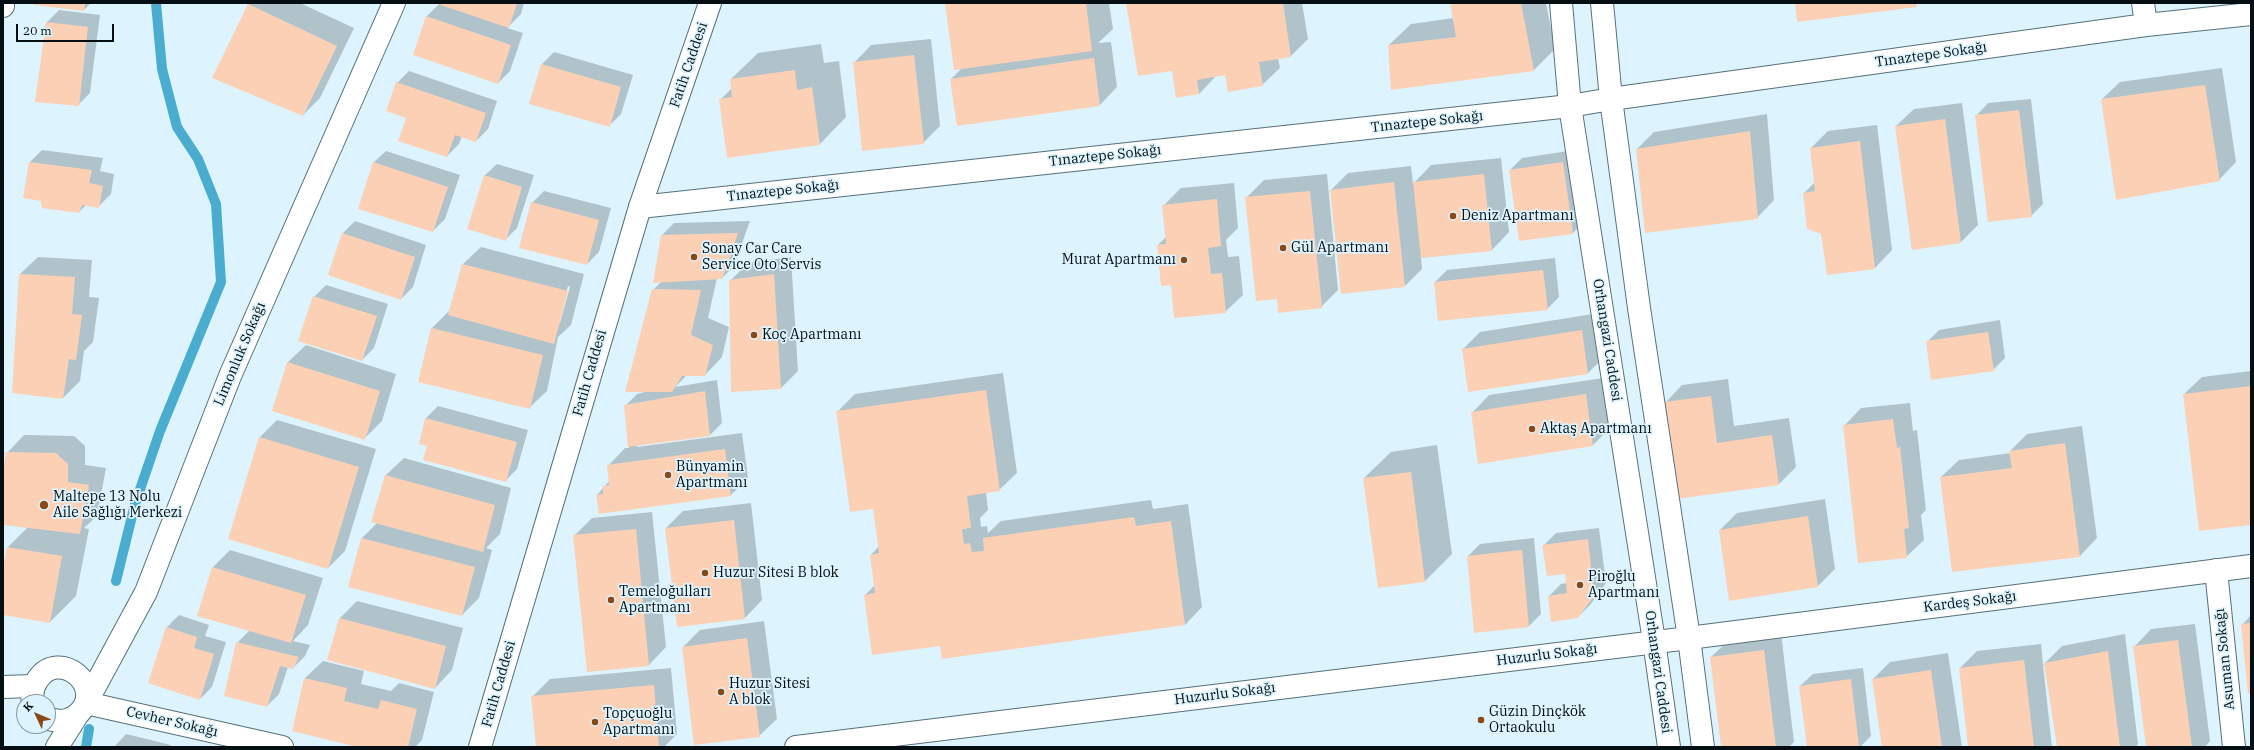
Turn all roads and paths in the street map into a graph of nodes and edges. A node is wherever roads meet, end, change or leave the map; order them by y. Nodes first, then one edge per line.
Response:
1 (3, 3) edge
2 (394, 3) edge
3 (710, 3) edge
4 (1561, 3) edge
5 (1602, 3) edge
6 (2144, 3) edge
7 (3, 6) edge
8 (2251, 14) edge
9 (2146, 26) junction
10 (1611, 99) junction
11 (1570, 106) junction
12 (640, 207) junction
13 (2251, 566) edge
14 (2216, 570) junction
15 (1689, 638) junction
16 (1654, 641) junction
17 (3, 687) edge
18 (33, 694) edge
19 (81, 710) junction
20 (56, 721) edge
21 (57, 747) edge
22 (282, 747) edge
23 (480, 747) edge
24 (796, 747) edge
25 (1668, 747) edge
26 (1703, 747) edge
27 (2234, 747) edge

1 - 7 street
2 - 19 street, Limonluk Sokağı
3 - 12 street, Fatih Caddesi
4 - 11 street, Orhangazi Caddesi
5 - 10 street
6 - 9 street
8 - 9 street, Tınaztepe Sokağı
9 - 10 street, Tınaztepe Sokağı
10 - 11 street, Tınaztepe Sokağı
10 - 15 street
11 - 12 street, Tınaztepe Sokağı
11 - 16 street, Orhangazi Caddesi
12 - 23 street, Fatih Caddesi
13 - 14 street, Kardeş Sokağı
14 - 15 street, Kardeş Sokağı
14 - 27 street, Asuman Sokağı
15 - 16 street, Kardeş Sokağı
15 - 26 street
16 - 24 street, Huzurlu Sokağı
16 - 25 street, Orhangazi Caddesi
17 - 18 street
18 - 19 street
19 - 20 street
19 - 21 street, Limonluk Sokağı
19 - 22 street, Cevher Sokağı

